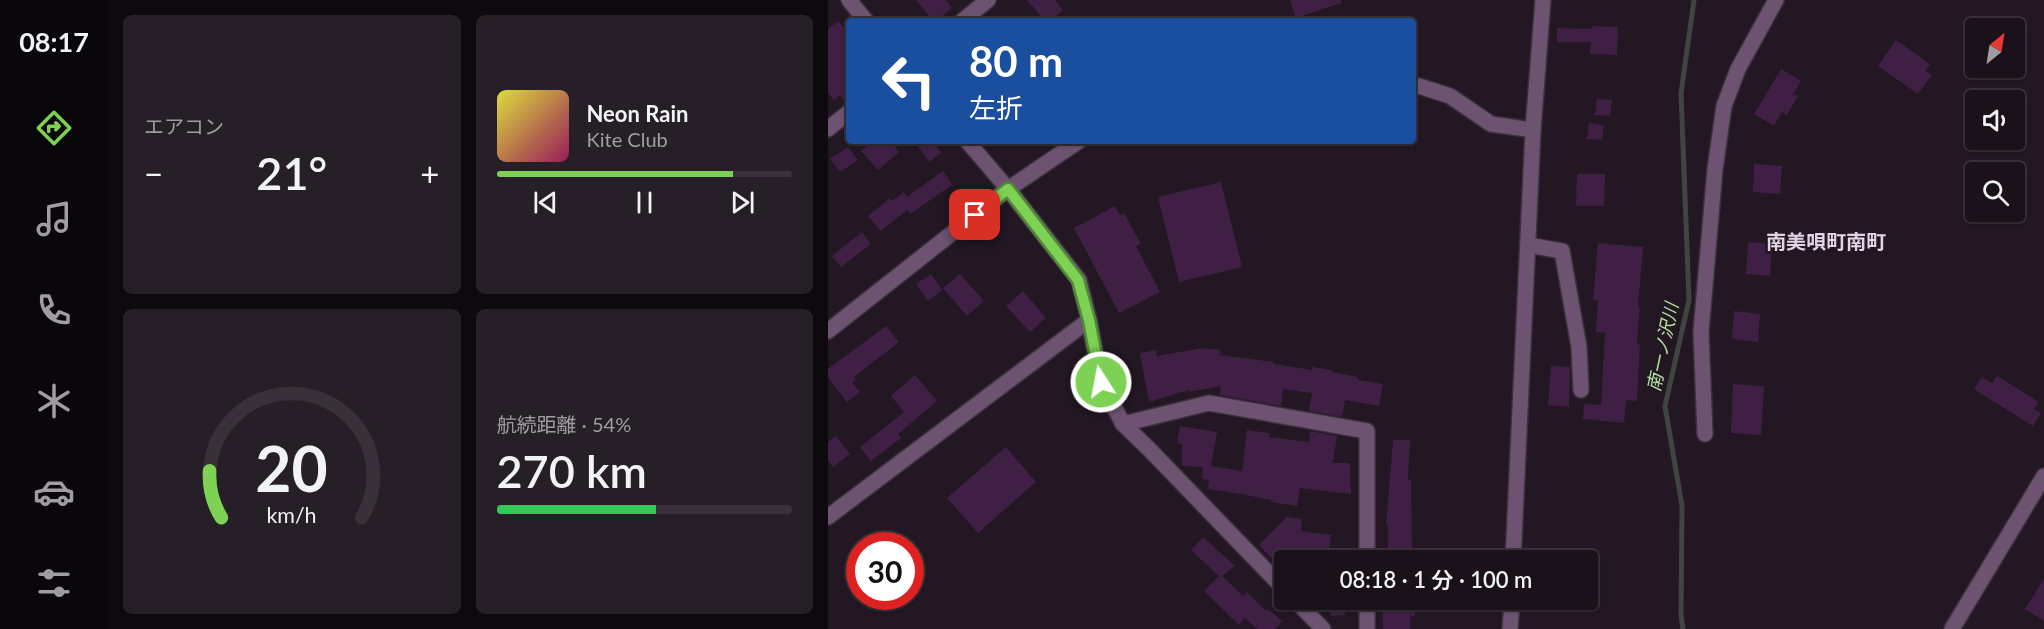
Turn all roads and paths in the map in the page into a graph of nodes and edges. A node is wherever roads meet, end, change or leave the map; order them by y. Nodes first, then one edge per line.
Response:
1 (849, 0) edge
2 (988, 0) edge
3 (1543, 0) edge
4 (1776, 0) edge
5 (864, 18) edge
6 (966, 18) edge
7 (1416, 86) edge
8 (846, 114) edge
9 (828, 129) edge
10 (1533, 130) junction
11 (970, 144) edge
12 (1075, 144) edge
13 (1008, 189) junction
14 (1528, 245) junction
15 (1089, 320) junction
16 (828, 331) edge
17 (1581, 390) dead end
18 (1123, 424) junction
19 (1705, 434) dead end
20 (2044, 476) edge
21 (828, 517) edge
22 (1367, 550) edge
23 (1514, 550) edge
24 (1274, 579) edge
25 (1305, 610) edge
26 (1367, 610) edge
27 (1511, 610) edge
28 (1323, 629) edge
29 (1367, 629) edge
30 (1510, 629) edge
31 (1952, 629) edge

1 - 5 street
2 - 6 street
3 - 10 street
4 - 19 street
7 - 10 street
8 - 9 street
10 - 14 street
11 - 13 street
12 - 13 street
13 - 15 street
13 - 16 street
14 - 17 street
14 - 23 street
15 - 18 street
15 - 21 street
18 - 22 street
18 - 24 street
20 - 31 street
25 - 28 street
26 - 29 street
27 - 30 street

